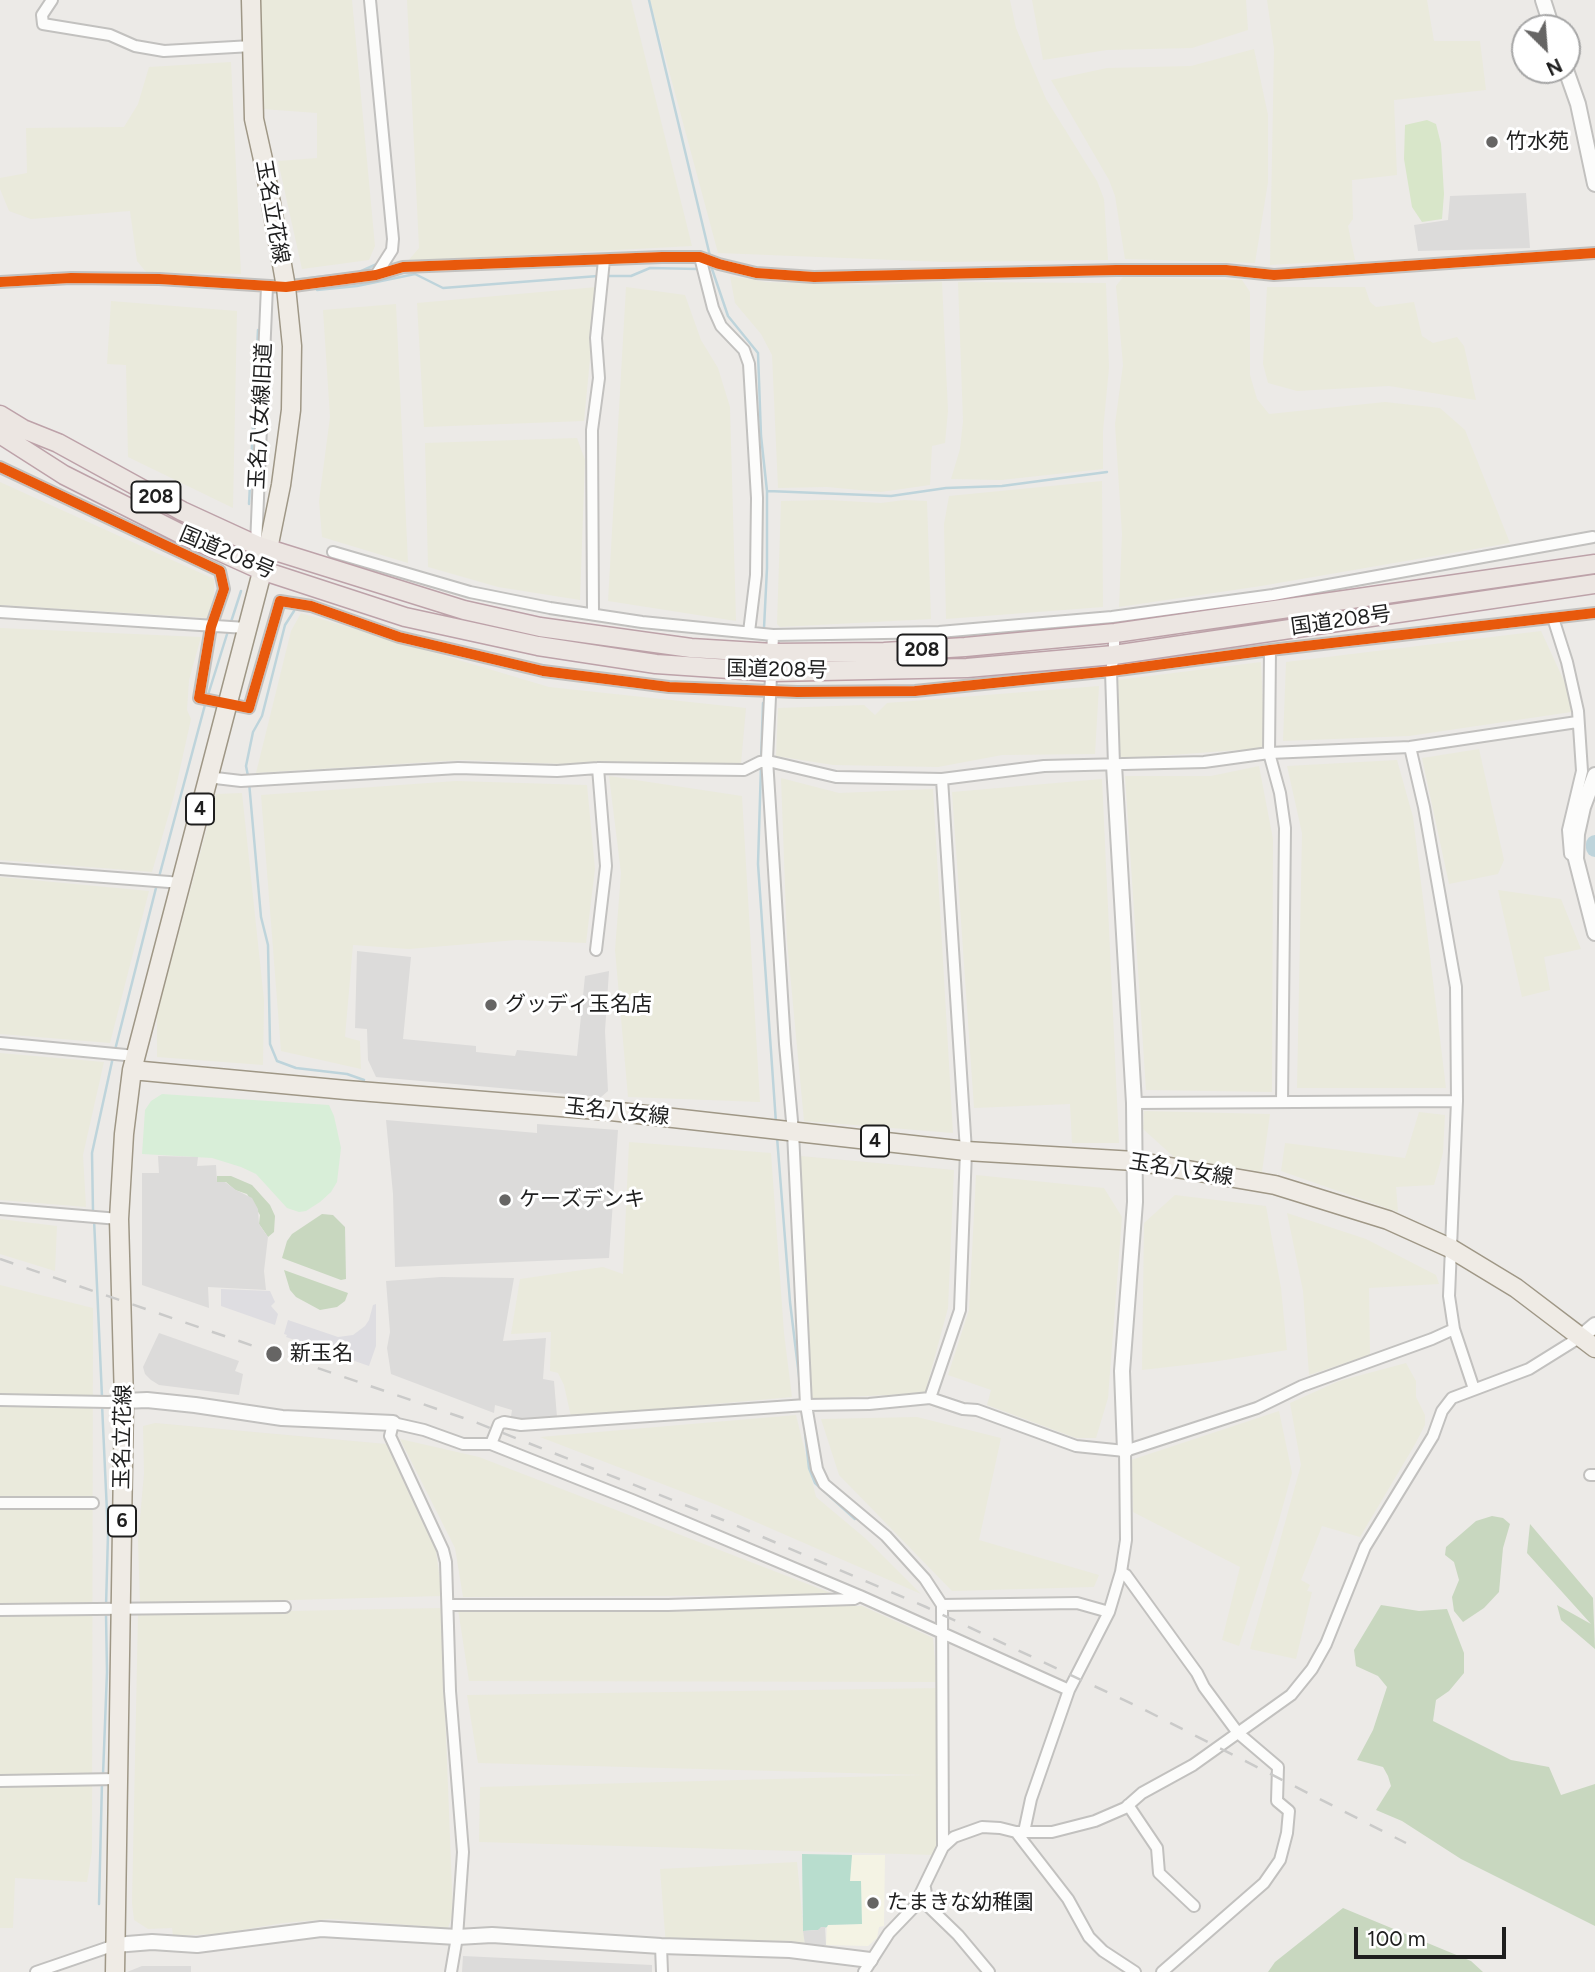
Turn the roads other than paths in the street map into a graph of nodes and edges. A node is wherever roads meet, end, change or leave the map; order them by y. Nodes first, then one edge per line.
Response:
1 (52, 0) edge
2 (251, 0) edge
3 (370, 0) edge
4 (252, 46) junction
5 (1571, 84) edge
6 (1595, 184) edge
7 (1595, 253) edge
8 (703, 258) junction
9 (604, 260) junction
10 (376, 275) junction
11 (0, 282) edge
12 (267, 286) junction
13 (286, 287) junction
14 (0, 406) edge
15 (0, 415) edge
16 (0, 434) edge
17 (58, 443) junction
18 (0, 444) edge
19 (0, 467) edge
20 (64, 475) junction
21 (1594, 538) edge
22 (262, 547) junction
23 (333, 552) dead end
24 (1595, 564) edge
25 (261, 570) junction
26 (1595, 584) edge
27 (0, 612) edge
28 (1595, 613) edge
29 (593, 614) junction
30 (1553, 618) junction
31 (1114, 625) junction
32 (211, 627) junction
33 (246, 628) junction
34 (748, 632) junction
35 (773, 644) junction
36 (1270, 650) junction
37 (1112, 663) junction
38 (773, 671) junction
39 (771, 691) junction
40 (228, 704) junction
41 (1577, 722) junction
42 (1410, 747) junction
43 (1269, 753) junction
44 (768, 761) junction
45 (1114, 765) junction
46 (598, 768) junction
47 (1595, 775) edge
48 (207, 777) junction
49 (942, 779) junction
50 (1576, 859) junction
51 (0, 869) edge
52 (182, 883) junction
53 (1595, 933) edge
54 (596, 950) dead end
55 (0, 1043) edge
56 (130, 1060) junction
57 (1457, 1101) junction
58 (1282, 1102) junction
59 (1133, 1103) junction
60 (793, 1132) junction
61 (966, 1151) junction
62 (1135, 1161) junction
63 (0, 1209) edge
64 (119, 1219) junction
65 (1450, 1248) junction
66 (1454, 1329) junction
67 (1591, 1336) edge
68 (1474, 1389) junction
69 (930, 1398) junction
70 (0, 1400) edge
71 (116, 1402) junction
72 (806, 1405) junction
73 (393, 1423) junction
74 (491, 1444) junction
75 (1125, 1451) junction
76 (0, 1503) edge
77 (93, 1503) dead end
78 (1121, 1572) junction
79 (860, 1596) junction
80 (449, 1605) junction
81 (942, 1605) junction
82 (285, 1607) dead end
83 (0, 1610) edge
84 (120, 1610) junction
85 (1108, 1612) junction
86 (943, 1632) junction
87 (1069, 1690) junction
88 (1238, 1733) junction
89 (106, 1779) junction
90 (0, 1781) edge
91 (1128, 1805) junction
92 (1020, 1832) junction
93 (943, 1847) junction
94 (925, 1888) junction
95 (1194, 1906) dead end
96 (457, 1937) junction
97 (115, 1945) junction
98 (661, 1946) junction
99 (866, 1969) edge
100 (36, 1972) edge
101 (115, 1972) edge
102 (451, 1972) edge
103 (662, 1972) edge
104 (989, 1972) edge
105 (1135, 1972) edge
106 (1162, 1972) edge

1 - 4 street
2 - 4 main road, 玉名立花線
3 - 10 street
4 - 13 main road, 玉名立花線
5 - 6 street
7 - 8 street
8 - 9 street
8 - 34 street
9 - 10 street
9 - 29 street
10 - 13 street
11 - 12 street
12 - 13 street
12 - 22 street, 玉名八女線旧道
13 - 22 main road, 玉名立花線
14 - 17 highway
15 - 17 highway, 国道208号 / 208
16 - 20 highway, 国道208号 / 208
17 - 22 highway, 国道208号 / 208
18 - 20 highway
19 - 32 street
20 - 25 highway, 国道208号 / 208
21 - 31 street
22 - 25 main road, 4
22 - 35 highway, 国道208号 / 208
23 - 29 street
24 - 31 highway, 国道208号 / 208
25 - 33 main road, 4
25 - 38 highway, 国道208号 / 208
26 - 37 highway, 国道208号 / 208
27 - 32 street
28 - 30 street
29 - 34 street
30 - 36 street
30 - 41 street
31 - 35 highway, 国道208号 / 208
31 - 37 street
32 - 33 street
32 - 40 street
33 - 40 main road, 4
34 - 35 street
35 - 38 street
36 - 37 street
36 - 43 street
37 - 38 highway, 国道208号 / 208
37 - 39 street
37 - 45 street
38 - 39 street
39 - 40 street
39 - 44 street
40 - 48 main road, 4
41 - 42 street
41 - 50 street
42 - 43 street
42 - 57 street
43 - 45 street
43 - 58 street
44 - 46 street
44 - 49 street
44 - 60 street
45 - 49 street
45 - 59 street
46 - 48 street
46 - 54 street
47 - 50 street
48 - 52 main road, 4
49 - 61 street
50 - 53 street
51 - 52 street
52 - 56 main road, 4
55 - 56 street
56 - 60 main road, 玉名八女線 / 4
56 - 64 main road, 玉名立花線 / 6
57 - 58 street
57 - 65 street
58 - 59 street
59 - 62 street
60 - 61 main road, 玉名八女線 / 4
60 - 72 street
61 - 62 main road, 玉名八女線 / 4
61 - 69 street
62 - 65 main road, 玉名八女線 / 4
62 - 75 street
63 - 64 street
64 - 71 main road, 玉名立花線 / 6
65 - 66 street
65 - 67 main road, 玉名八女線 / 4
66 - 68 street
66 - 75 street
67 - 68 street
68 - 88 street
69 - 72 street
69 - 75 street
70 - 71 street
71 - 73 street
71 - 84 main road, 玉名立花線 / 6
72 - 74 street
72 - 81 street
73 - 74 street
73 - 80 street
74 - 79 street
75 - 78 street
76 - 77 street
78 - 85 street
78 - 88 street
79 - 80 street
79 - 86 street
80 - 96 street
81 - 85 street
81 - 86 street
82 - 84 street
83 - 84 street
84 - 89 main road, 玉名立花線 / 6
85 - 87 street
86 - 87 street
86 - 93 street
87 - 92 street
88 - 91 street
88 - 106 street
89 - 90 street
89 - 97 main road, 玉名立花線 / 6
91 - 92 street
91 - 95 street
92 - 93 street
92 - 105 street
93 - 94 street
94 - 99 street
94 - 104 street
96 - 97 street
96 - 98 street
96 - 102 street
97 - 100 street
97 - 101 main road, 玉名立花線 / 6
98 - 99 street
98 - 103 street

